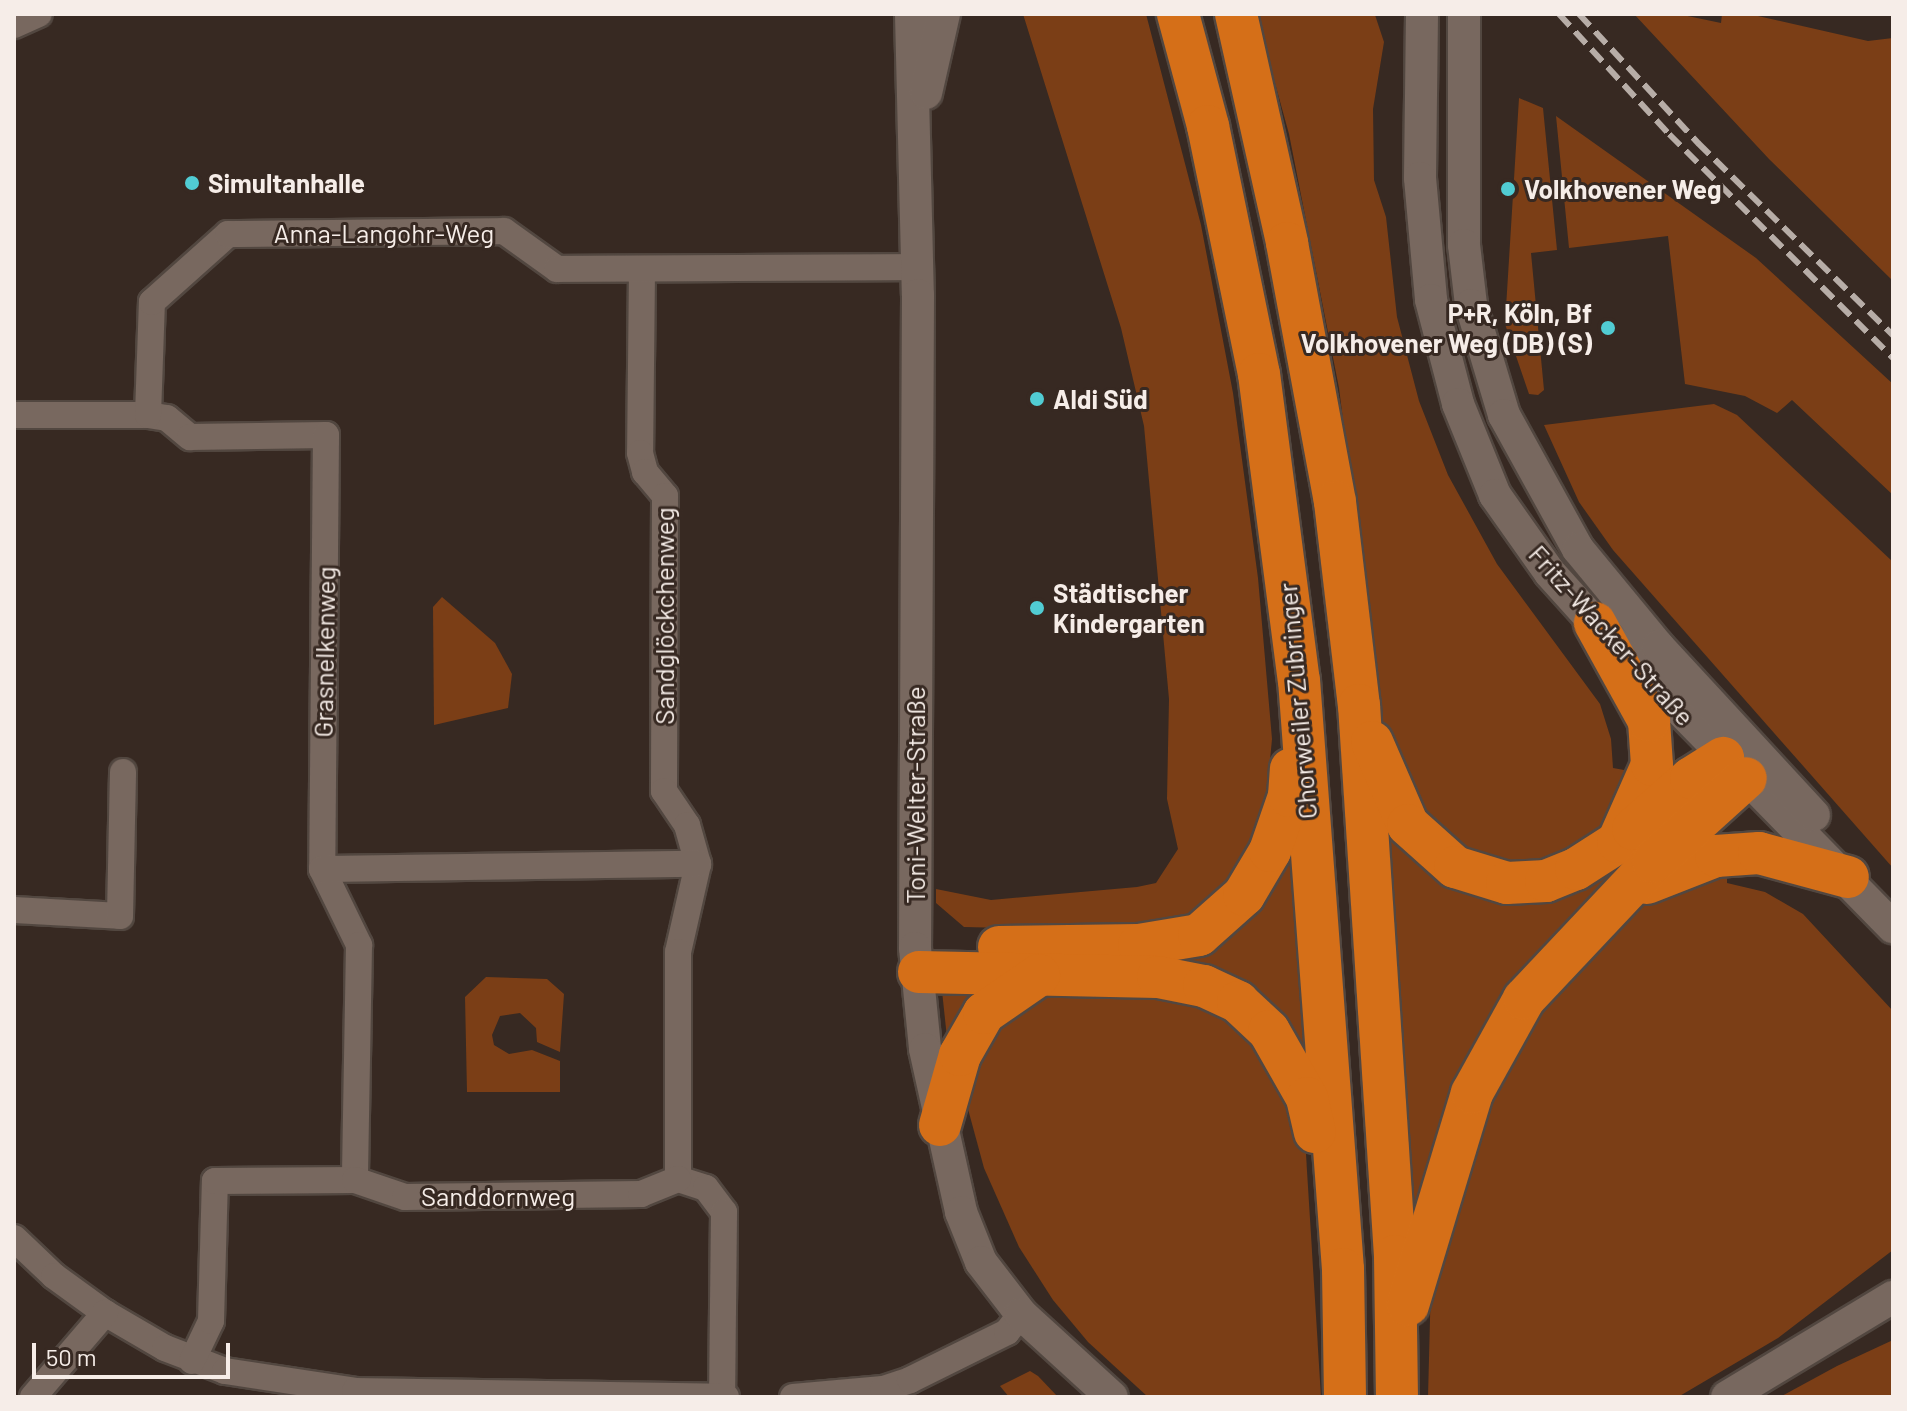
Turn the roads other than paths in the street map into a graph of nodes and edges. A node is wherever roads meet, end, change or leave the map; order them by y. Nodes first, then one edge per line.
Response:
1 (39, 14) edge
2 (911, 14) edge
3 (944, 14) edge
4 (1178, 14) edge
5 (1236, 14) edge
6 (1401, 14) edge
7 (1422, 14) edge
8 (1464, 14) edge
9 (14, 25) edge
10 (1419, 47) junction
11 (917, 131) junction
12 (918, 267) junction
13 (642, 270) junction
14 (14, 415) edge
15 (148, 415) junction
16 (1595, 623) junction
17 (1299, 680) junction
18 (1359, 705) junction
19 (1742, 758) junction
20 (123, 772) dead end
21 (1618, 842) junction
22 (698, 864) junction
23 (322, 869) junction
24 (1848, 877) junction
25 (1618, 898) junction
26 (14, 910) edge
27 (1893, 927) edge
28 (917, 960) junction
29 (1039, 975) junction
30 (940, 1125) junction
31 (678, 1179) junction
32 (355, 1180) junction
33 (14, 1238) edge
34 (1343, 1269) junction
35 (1893, 1297) edge
36 (105, 1313) junction
37 (1021, 1314) junction
38 (1397, 1340) junction
39 (192, 1361) junction
40 (33, 1397) edge
41 (724, 1397) edge
42 (793, 1397) edge
43 (1112, 1397) edge
44 (1345, 1397) edge
45 (1397, 1397) edge
46 (1727, 1397) edge

1 - 9 street
2 - 11 street, Toni-Welter-Straße
3 - 11 street, Toni-Welter-Straße
4 - 17 highway, Chorweiler Zubringer
5 - 18 highway
6 - 10 street
7 - 10 street, Fritz-Wacker-Straße
8 - 19 street, Fritz-Wacker-Straße
10 - 16 street, Fritz-Wacker-Straße
11 - 12 street, Toni-Welter-Straße
12 - 13 street, Anna-Langohr-Weg
12 - 28 street, Toni-Welter-Straße
13 - 15 street, Anna-Langohr-Weg
13 - 22 street, Sandglöckchenweg
14 - 15 street, Grasnelkenweg
15 - 23 street, Grasnelkenweg
16 - 19 street, Fritz-Wacker-Straße
16 - 21 highway
17 - 28 highway
17 - 34 highway, Chorweiler Zubringer
18 - 21 highway
18 - 38 highway
19 - 21 highway
19 - 24 street, Fritz-Wacker-Straße
19 - 25 highway
20 - 26 street
22 - 23 street
22 - 31 street, Sandglöckchenweg
23 - 32 street, Grasnelkenweg
24 - 25 highway
24 - 27 street, Fritz-Wacker-Straße
25 - 38 highway
28 - 29 highway
28 - 30 street, Toni-Welter-Straße
29 - 30 highway
29 - 34 highway
30 - 37 street, Toni-Welter-Straße
31 - 32 street, Sanddornweg
31 - 41 street
32 - 39 street, Sanddornweg
33 - 36 street
34 - 44 highway, Chorweiler Zubringer
35 - 46 street
36 - 39 street
36 - 40 street
37 - 42 street
37 - 43 street, Toni-Welter-Straße
38 - 45 highway
39 - 41 street

